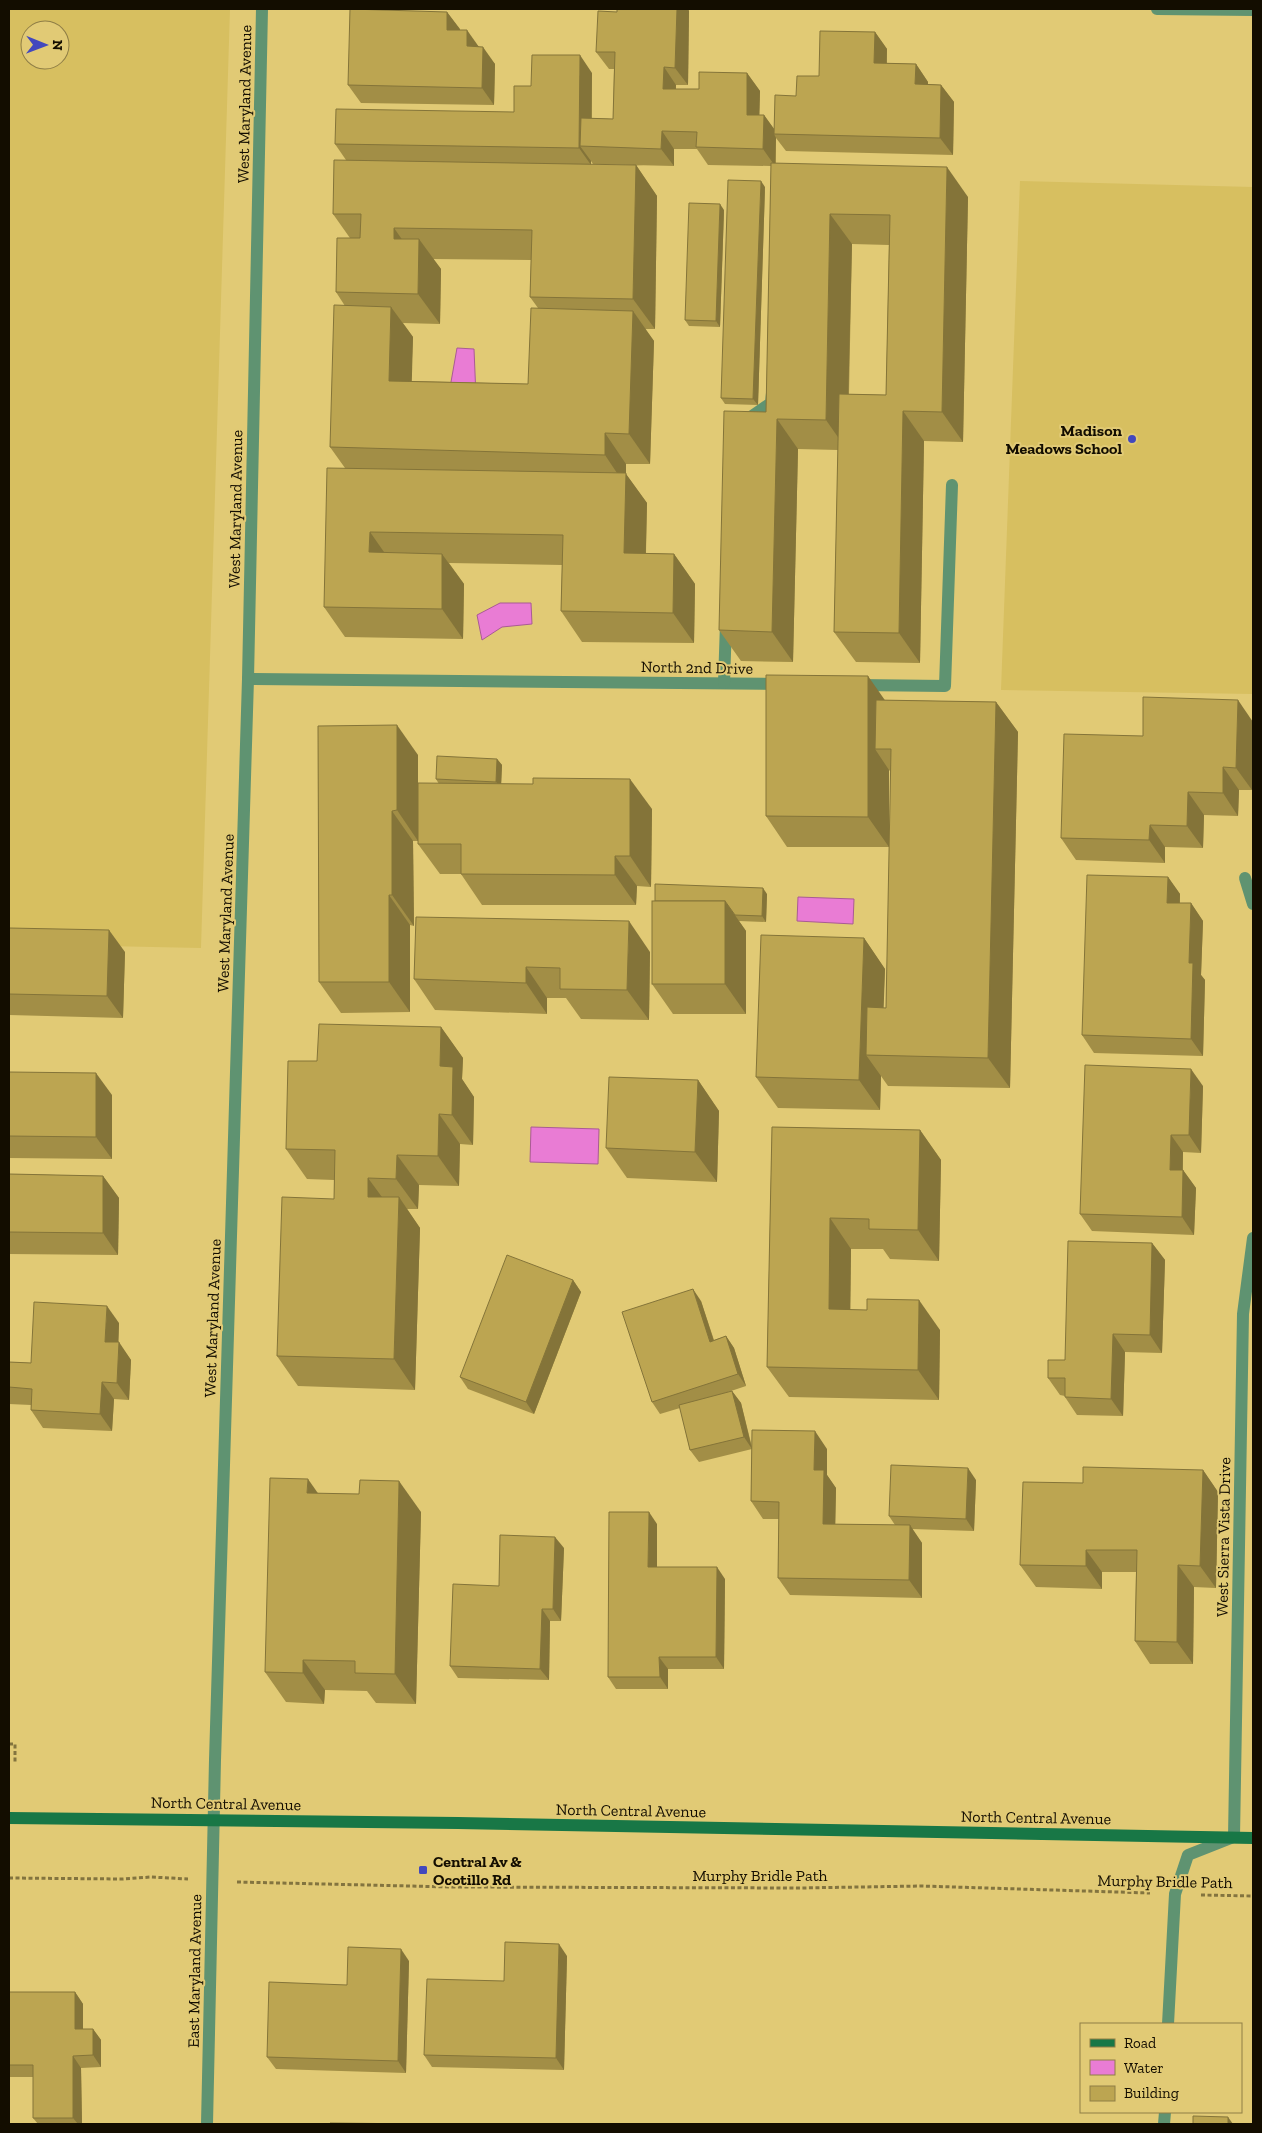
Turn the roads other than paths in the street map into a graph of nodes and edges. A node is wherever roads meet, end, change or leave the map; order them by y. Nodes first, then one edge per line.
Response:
1 (262, 9) edge
2 (1157, 9) edge
3 (1253, 10) edge
4 (772, 384) edge
5 (738, 426) edge
6 (952, 485) dead end
7 (726, 606) edge
8 (248, 679) junction
9 (724, 683) junction
10 (791, 684) edge
11 (849, 685) edge
12 (1244, 878) dead end
13 (1253, 904) edge
14 (1253, 1238) edge
15 (9, 1818) edge
16 (214, 1819) junction
17 (1234, 1837) junction
18 (1253, 1838) edge
19 (1168, 2023) edge
20 (207, 2124) edge

1 - 8 street, West Maryland Avenue
2 - 3 street
4 - 5 street
6 - 11 street
7 - 9 street
8 - 9 street, North 2nd Drive
8 - 16 street, West Maryland Avenue
9 - 10 street, North 2nd Drive
12 - 13 street
14 - 17 street, West Sierra Vista Drive
15 - 16 main road, North Central Avenue
16 - 17 main road, North Central Avenue
16 - 20 street, East Maryland Avenue
17 - 18 main road, North Central Avenue
17 - 19 street

